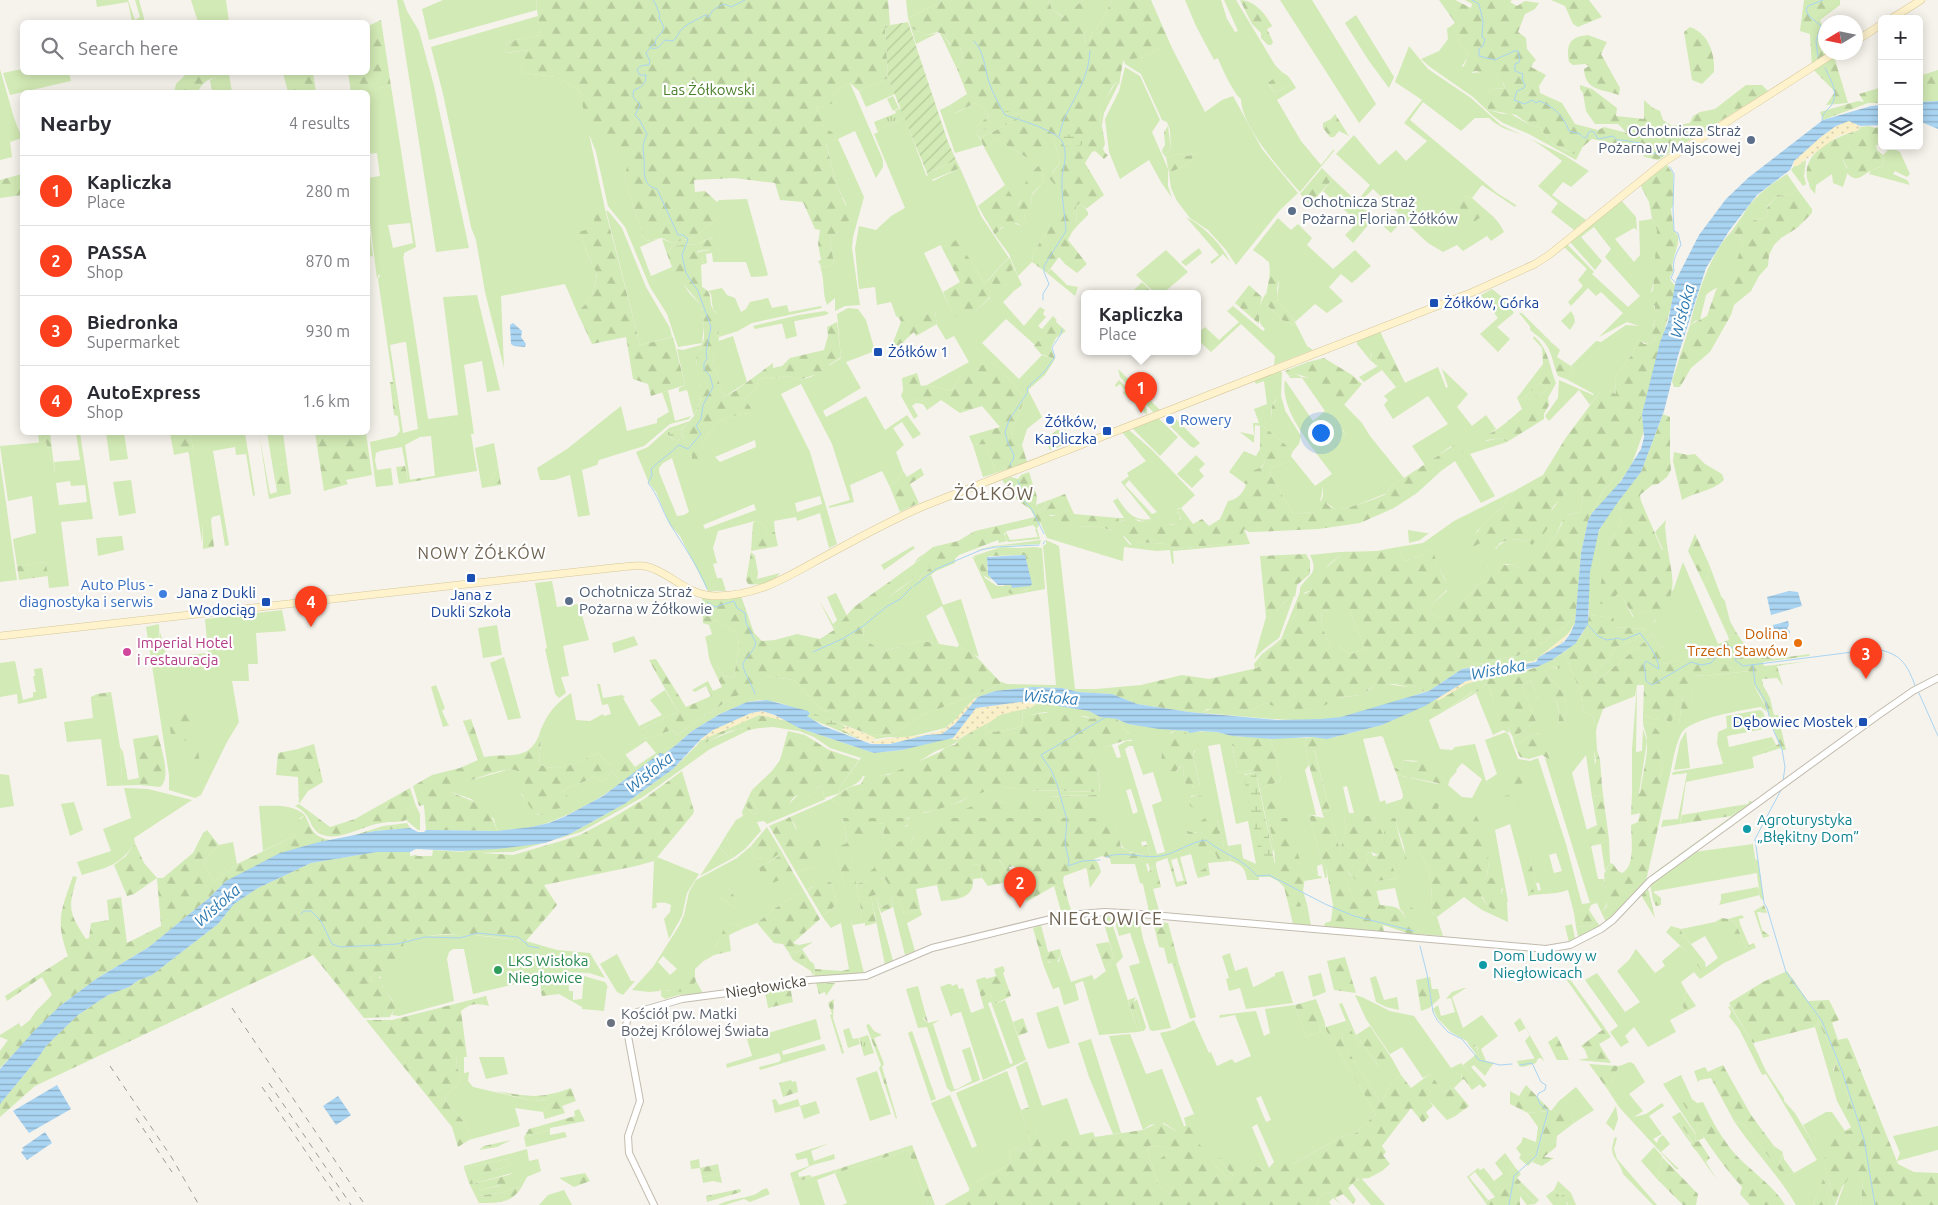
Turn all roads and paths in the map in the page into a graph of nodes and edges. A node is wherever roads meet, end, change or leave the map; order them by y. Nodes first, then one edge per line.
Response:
1 (1921, 0) edge
2 (1897, 15) edge
3 (1878, 27) edge
4 (1863, 36) edge
5 (1823, 60) edge
6 (0, 636) edge
7 (1938, 678) edge
8 (654, 1205) edge

1 - 2 main road
3 - 4 main road
5 - 6 main road
7 - 8 street, Niegłowicka

